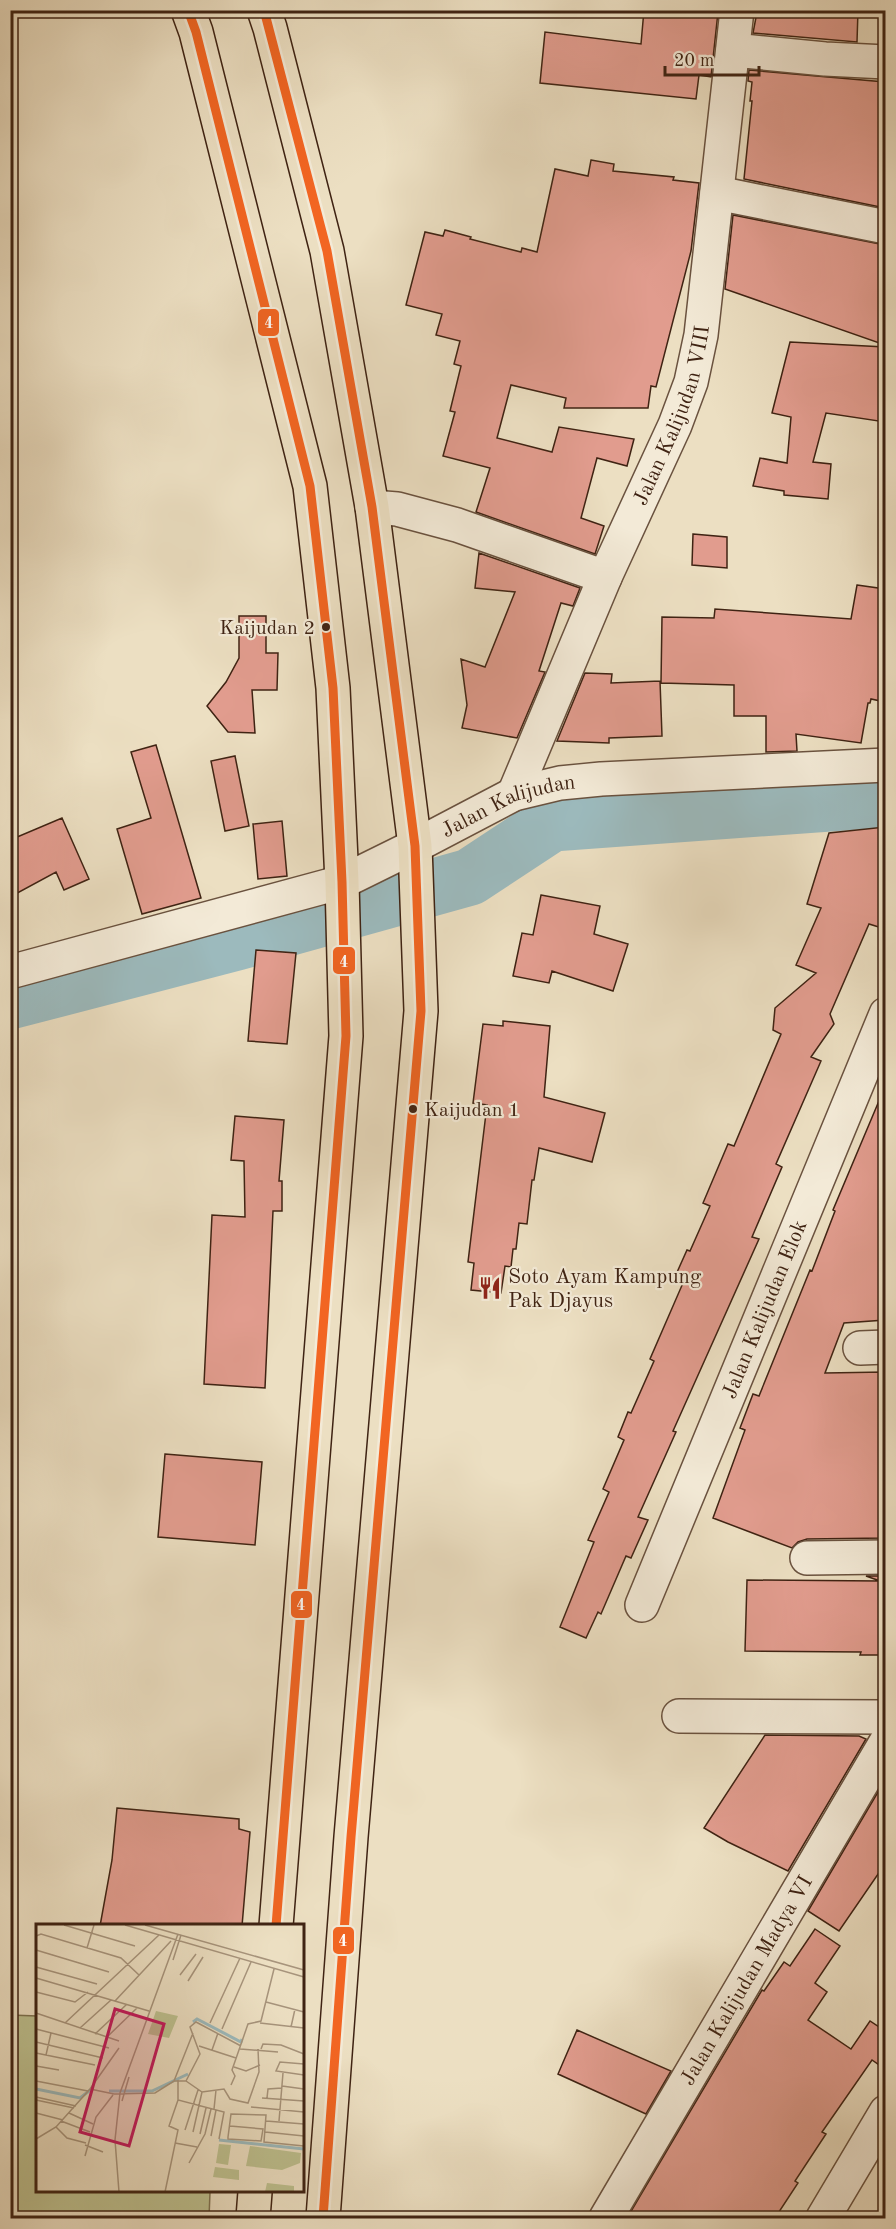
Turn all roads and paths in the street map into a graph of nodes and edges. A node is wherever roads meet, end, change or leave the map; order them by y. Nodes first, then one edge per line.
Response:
1 (188, 10) edge
2 (264, 10) edge
3 (737, 10) edge
4 (733, 50) junction
5 (885, 62) edge
6 (717, 194) junction
7 (885, 227) edge
8 (372, 507) junction
9 (605, 578) junction
10 (885, 765) edge
11 (514, 794) junction
12 (416, 858) junction
13 (342, 892) junction
14 (10, 972) edge
15 (885, 1014) edge
16 (885, 1557) edge
17 (807, 1558) dead end
18 (642, 1605) dead end
19 (679, 1716) dead end
20 (885, 1717) edge
21 (885, 1742) edge
22 (276, 1924) edge
23 (885, 2112) edge
24 (255, 2193) edge
25 (254, 2218) edge
26 (323, 2218) edge
27 (606, 2218) edge
28 (823, 2218) edge

1 - 13 main road
2 - 8 main road
3 - 4 street, Jalan Kalijudan VIII
4 - 5 street
4 - 6 street, Jalan Kalijudan VIII
6 - 7 street
6 - 9 street, Jalan Kalijudan VIII
8 - 9 street
8 - 12 main road
9 - 11 street, Jalan Kalijudan VIII
10 - 11 street, Jalan Kalijudan
11 - 12 street, Jalan Kalijudan
12 - 13 street, Jalan Kalijudan
12 - 26 main road
13 - 14 street, Jalan Kalijudan
13 - 22 main road
15 - 18 street, Jalan Kalijudan Elok
16 - 17 street
19 - 20 street
21 - 27 street, Jalan Kalijudan Madya VI
23 - 28 street
24 - 25 main road

